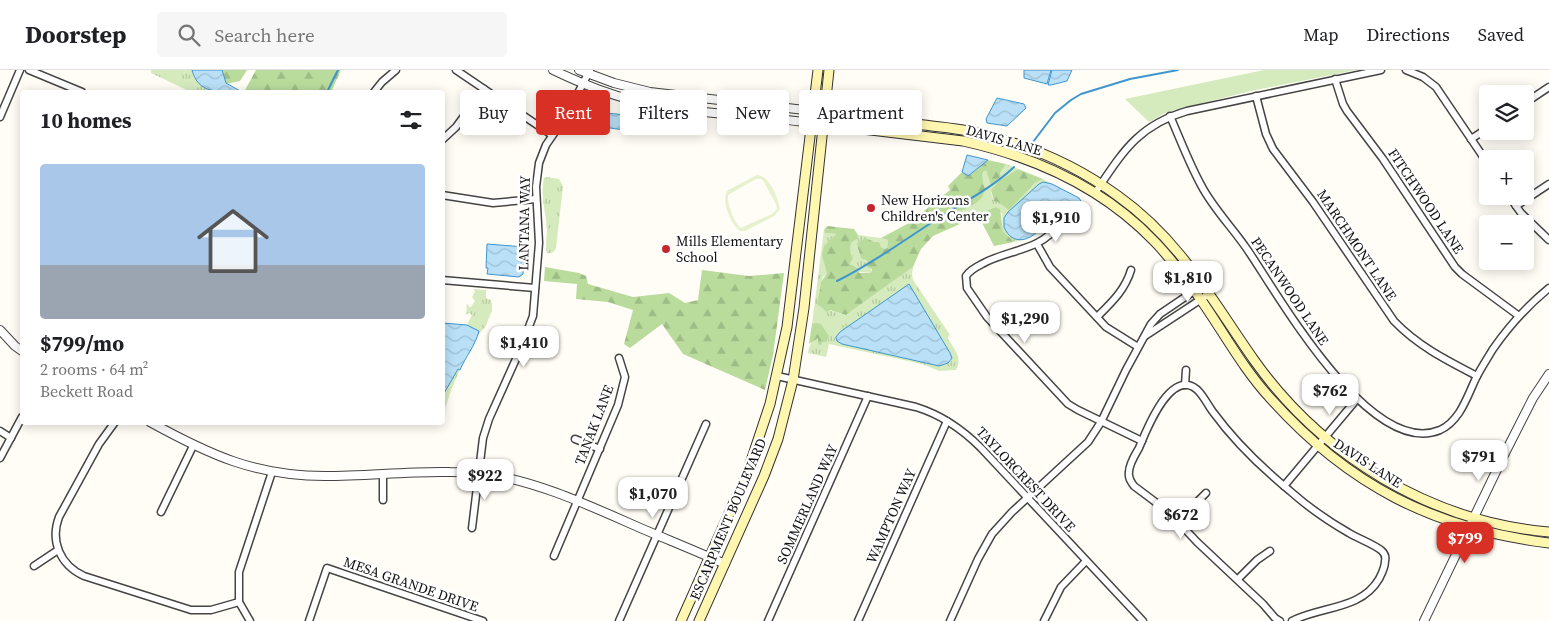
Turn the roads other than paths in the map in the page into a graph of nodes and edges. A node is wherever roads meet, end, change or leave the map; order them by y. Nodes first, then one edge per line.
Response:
1 (20, 70) edge
2 (28, 70) edge
3 (396, 70) edge
4 (456, 70) edge
5 (553, 70) edge
6 (579, 70) edge
7 (818, 70) edge
8 (829, 70) edge
9 (1381, 70) edge
10 (1406, 70) edge
11 (589, 72) edge
12 (1335, 79) junction
13 (583, 84) junction
14 (1549, 87) edge
15 (484, 89) junction
16 (77, 90) edge
17 (376, 90) edge
18 (580, 90) edge
19 (816, 90) edge
20 (827, 90) edge
21 (1256, 96) junction
22 (1534, 97) edge
23 (799, 109) edge
24 (1170, 116) junction
25 (0, 117) edge
26 (799, 122) edge
27 (536, 124) edge
28 (922, 125) edge
29 (1479, 134) edge
30 (552, 135) edge
31 (811, 135) edge
32 (822, 135) edge
33 (914, 135) edge
34 (445, 137) edge
35 (1471, 139) junction
36 (1479, 151) edge
37 (1101, 184) junction
38 (1549, 184) edge
39 (1095, 193) junction
40 (445, 195) edge
41 (536, 199) junction
42 (1516, 206) joint
43 (1058, 225) dead end
44 (1549, 240) edge
45 (1037, 244) junction
46 (1131, 270) dead end
47 (445, 280) edge
48 (1203, 285) junction
49 (535, 288) junction
50 (1549, 288) edge
51 (1194, 291) junction
52 (1210, 294) junction
53 (1200, 300) junction
54 (1519, 316) junction
55 (1097, 317) junction
56 (0, 330) edge
57 (1144, 337) junction
58 (1138, 347) junction
59 (20, 350) edge
60 (620, 358) dead end
61 (1186, 370) dead end
62 (1549, 374) edge
63 (777, 376) junction
64 (1477, 376) junction
65 (793, 380) junction
66 (1185, 385) junction
67 (868, 396) junction
68 (1357, 399) junction
69 (20, 421) edge
70 (947, 421) junction
71 (1101, 422) junction
72 (706, 424) dead end
73 (113, 425) edge
74 (156, 425) edge
75 (0, 431) edge
76 (11, 438) junction
77 (1326, 438) junction
78 (576, 439) dead end
79 (1142, 441) junction
80 (194, 446) junction
81 (1318, 447) junction
82 (600, 449) junction
83 (0, 458) edge
84 (272, 472) junction
85 (478, 472) junction
86 (383, 474) junction
87 (1284, 486) junction
88 (1206, 493) dead end
89 (1027, 498) junction
90 (383, 500) dead end
91 (578, 500) junction
92 (161, 512) dead end
93 (1474, 518) junction
94 (1178, 521) junction
95 (472, 528) dead end
96 (1470, 528) junction
97 (1549, 532) edge
98 (657, 535) junction
99 (1549, 543) edge
100 (58, 550) junction
101 (1270, 551) dead end
102 (554, 556) dead end
103 (709, 557) junction
104 (1086, 561) junction
105 (725, 564) junction
106 (34, 566) dead end
107 (1238, 580) junction
108 (239, 602) junction
109 (250, 621) edge
110 (310, 621) edge
111 (483, 621) edge
112 (619, 621) edge
113 (681, 621) edge
114 (699, 621) edge
115 (768, 621) edge
116 (858, 621) edge
117 (950, 621) edge
118 (1044, 621) edge
119 (1142, 621) edge
120 (1280, 621) edge
121 (1292, 621) edge
122 (1424, 621) edge

1 - 25 street
2 - 16 street
3 - 17 street
4 - 15 street
5 - 13 street, DAVIS LANE
6 - 11 street, DAVIS LANE
7 - 19 main road, ESCARPMENT BOULEVARD
8 - 20 main road, ESCARPMENT BOULEVARD
9 - 12 street
10 - 35 street
11 - 13 street, LANTANA WAY
11 - 23 street, DAVIS LANE
12 - 21 street
12 - 54 street, FITCHWOOD LANE
13 - 18 street, LANTANA WAY
13 - 26 street, DAVIS LANE
14 - 22 street
15 - 27 street
15 - 34 street
21 - 24 street
21 - 64 street, MARCHMONT LANE
24 - 37 street
24 - 68 street, PECANWOOD LANE
28 - 37 main road, DAVIS LANE
29 - 35 street
30 - 41 street, LANTANA WAY
31 - 63 main road, ESCARPMENT BOULEVARD
32 - 65 main road, ESCARPMENT BOULEVARD
33 - 39 main road, DAVIS LANE
35 - 36 street
37 - 39 street
37 - 48 main road, DAVIS LANE
38 - 42 street
39 - 51 main road, DAVIS LANE
40 - 41 street
41 - 49 street, LANTANA WAY
42 - 44 street
43 - 45 street
45 - 55 street
45 - 71 street
46 - 55 street
47 - 49 street
48 - 51 street
48 - 52 main road, DAVIS LANE
49 - 85 street, LANTANA WAY
50 - 54 street
51 - 53 main road, DAVIS LANE
51 - 57 street
52 - 53 street
52 - 77 main road, DAVIS LANE
53 - 57 street
53 - 81 main road, DAVIS LANE
54 - 64 street
55 - 58 street
56 - 59 street
57 - 58 street
58 - 71 street
60 - 82 street, TANAK LANE
61 - 66 street
62 - 93 street
63 - 65 street, TAYLORCREST DRIVE
63 - 103 main road, ESCARPMENT BOULEVARD
64 - 68 street, PECANWOOD LANE
65 - 67 street, TAYLORCREST DRIVE
65 - 105 main road, ESCARPMENT BOULEVARD
66 - 79 street
66 - 87 street
67 - 70 street, TAYLORCREST DRIVE
67 - 115 street, SOMMERLAND WAY
68 - 77 street
69 - 76 street
70 - 89 street, TAYLORCREST DRIVE
70 - 116 street, WAMPTON WAY
71 - 79 street
71 - 89 street
72 - 98 street
73 - 100 street
74 - 80 street
75 - 76 street
76 - 83 street
77 - 81 street
77 - 93 main road, DAVIS LANE
78 - 82 street
79 - 94 street
80 - 84 street
80 - 92 street
81 - 87 street
81 - 96 main road, DAVIS LANE
82 - 91 street, TANAK LANE
84 - 86 street
84 - 108 street
85 - 86 street
85 - 91 street
85 - 95 street, LANTANA WAY
86 - 90 street
87 - 121 street
88 - 94 street
89 - 104 street, TAYLORCREST DRIVE
89 - 117 street
91 - 98 street
91 - 102 street, TANAK LANE
93 - 96 street
93 - 97 main road, DAVIS LANE
94 - 107 street
96 - 99 main road, DAVIS LANE
96 - 122 street
98 - 103 street
98 - 112 street
100 - 106 street
100 - 108 street
101 - 107 street
103 - 105 street
103 - 113 main road, ESCARPMENT BOULEVARD
104 - 118 street
104 - 119 street, TAYLORCREST DRIVE
105 - 114 main road, ESCARPMENT BOULEVARD
107 - 120 street
108 - 109 street
110 - 111 street, MESA GRANDE DRIVE

